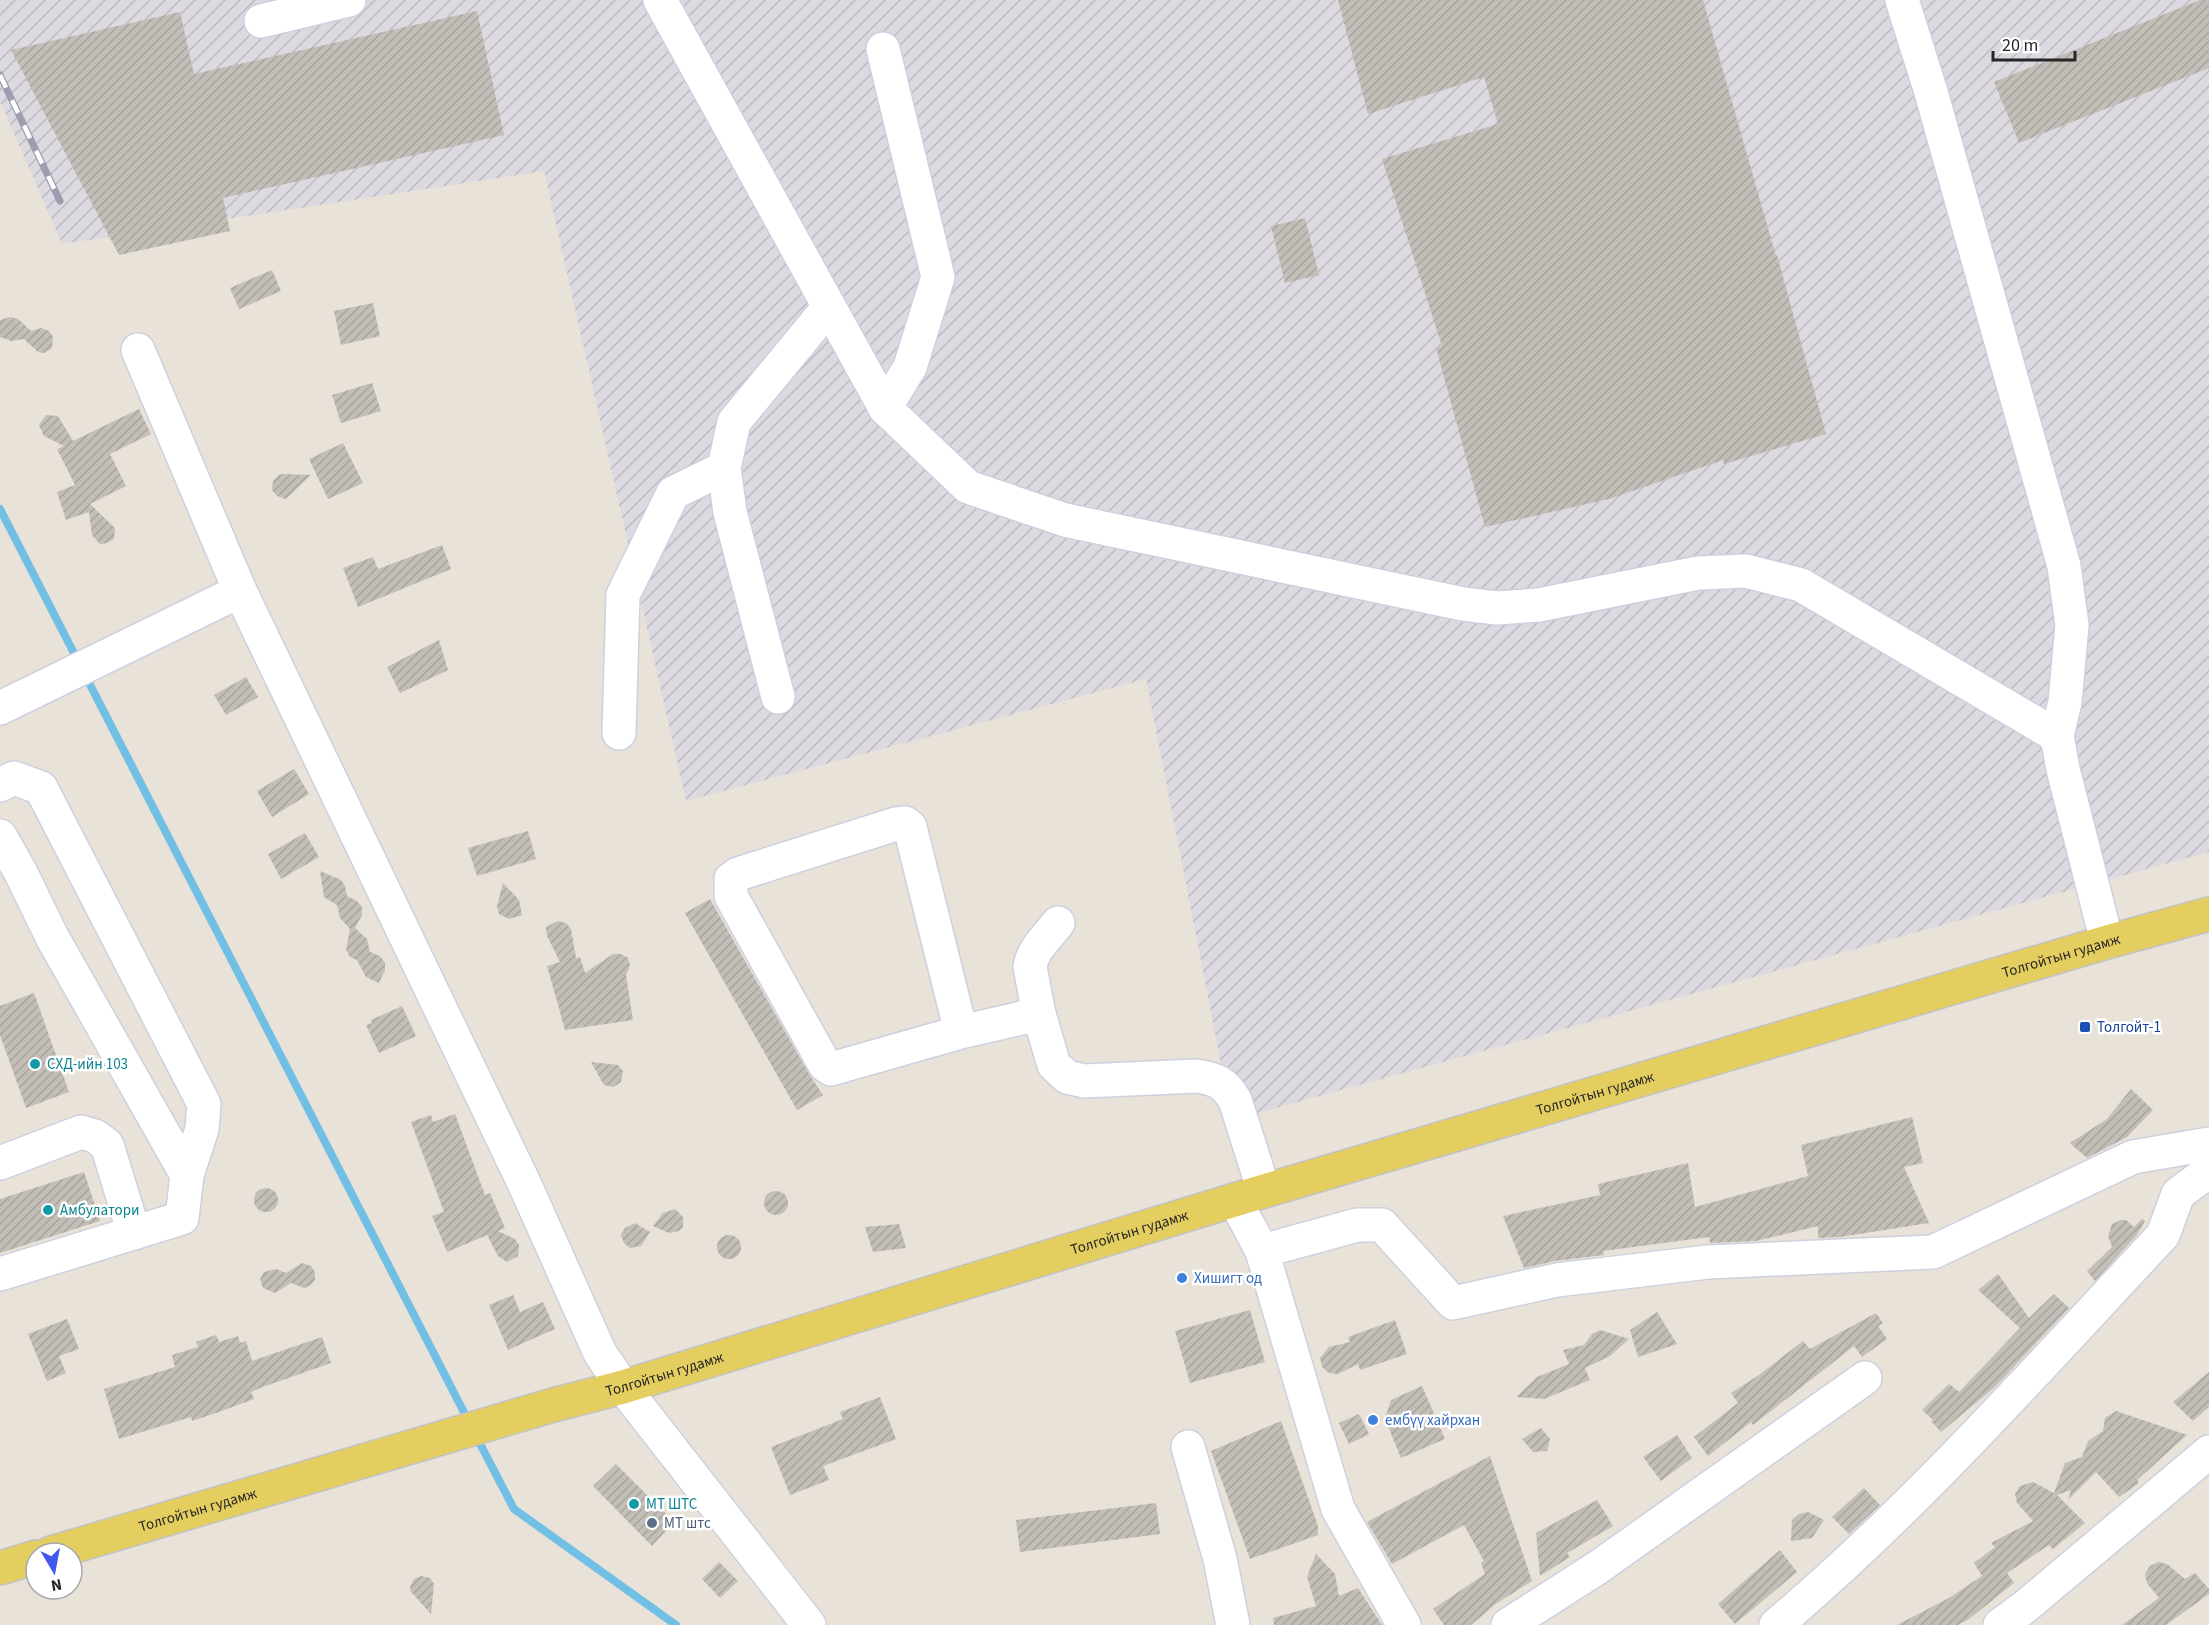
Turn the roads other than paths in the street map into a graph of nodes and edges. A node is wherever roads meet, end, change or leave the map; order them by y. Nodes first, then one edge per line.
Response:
1 (349, 0) edge
2 (660, 0) edge
3 (1902, 0) edge
4 (261, 21) dead end
5 (883, 50) dead end
6 (829, 307) junction
7 (138, 350) dead end
8 (885, 408) junction
9 (724, 468) junction
10 (229, 596) junction
11 (778, 697) dead end
12 (2, 708) edge
13 (618, 732) dead end
14 (2057, 736) junction
15 (0, 785) edge
16 (0, 836) edge
17 (2209, 914) edge
18 (1058, 923) dead end
19 (2107, 942) junction
20 (1039, 1014) junction
21 (961, 1032) junction
22 (2209, 1144) edge
23 (0, 1163) edge
24 (2209, 1171) edge
25 (187, 1175) junction
26 (1249, 1196) junction
27 (134, 1233) junction
28 (1262, 1251) junction
29 (0, 1274) edge
30 (1865, 1378) dead end
31 (623, 1387) junction
32 (1188, 1447) dead end
33 (2209, 1452) edge
34 (84, 1543) edge
35 (24, 1561) edge
36 (0, 1568) edge
37 (808, 1625) edge
38 (1233, 1625) edge
39 (1404, 1625) edge
40 (1508, 1625) edge
41 (1776, 1625) edge
42 (2000, 1625) edge

1 - 4 street
2 - 6 street
3 - 14 street
5 - 8 street
6 - 8 street
6 - 9 street
7 - 10 street
8 - 14 street
9 - 11 street
9 - 13 street
10 - 12 street
10 - 31 street
14 - 19 street
15 - 25 street
16 - 25 street
17 - 19 main road, Толгойтын гудамж
18 - 20 street
19 - 26 main road, Толгойтын гудамж
20 - 21 street
20 - 26 street
21 - 21 street
22 - 28 street
23 - 27 street
24 - 41 street
25 - 27 street
26 - 28 street
26 - 31 main road, Толгойтын гудамж
27 - 29 street
28 - 39 street
30 - 40 street
31 - 34 main road, Толгойтын гудамж
31 - 37 street
32 - 38 street
33 - 42 street
35 - 36 main road

